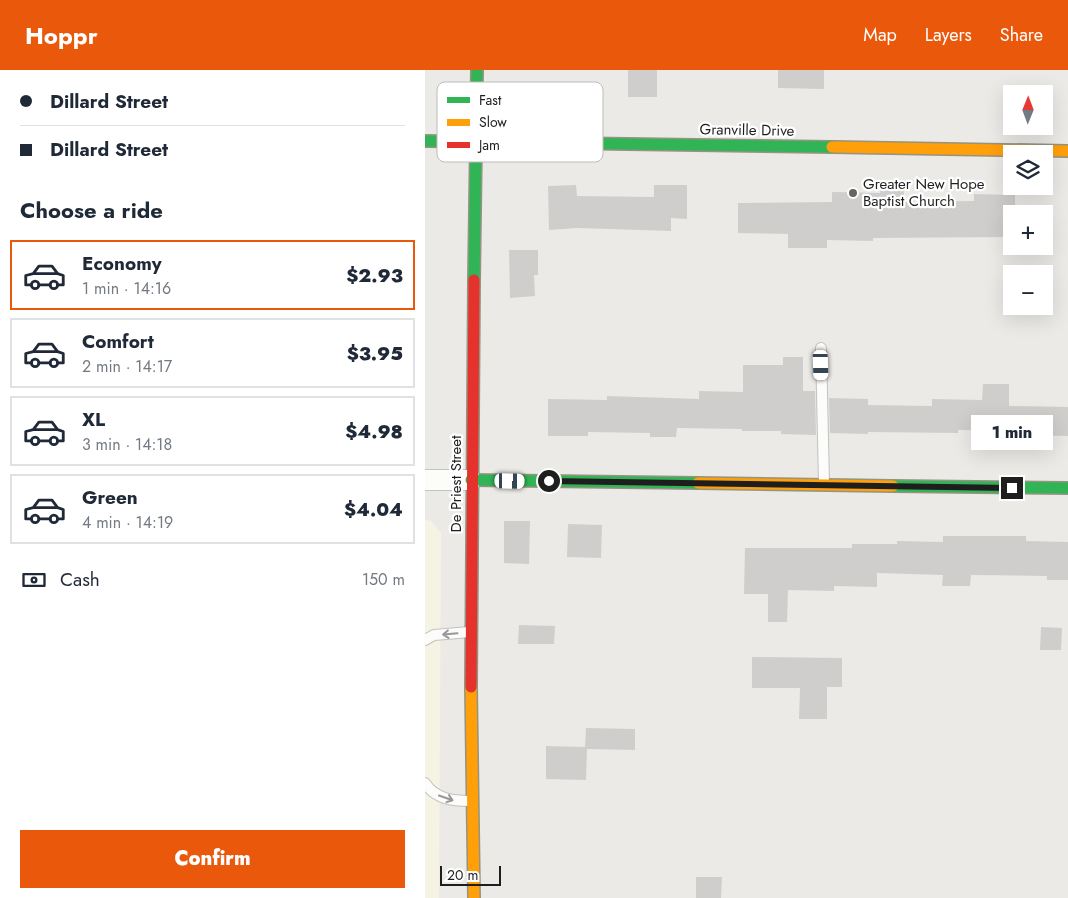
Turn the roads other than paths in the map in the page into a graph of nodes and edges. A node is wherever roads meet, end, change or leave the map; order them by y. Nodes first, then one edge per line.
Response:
1 (603, 143) edge
2 (1068, 150) edge
3 (476, 162) edge
4 (821, 348) dead end
5 (425, 480) edge
6 (471, 480) junction
7 (824, 485) junction
8 (1068, 488) edge
9 (471, 632) junction
10 (427, 638) edge
11 (425, 783) edge
12 (471, 801) junction
13 (473, 898) edge

1 - 2 street, Granville Drive
3 - 6 street, De Priest Street
4 - 7 lane
5 - 6 street
6 - 7 street
6 - 9 street, De Priest Street
7 - 8 street
9 -> 10 lane
9 - 12 street, De Priest Street
11 -> 12 lane
12 - 13 street, De Priest Street

